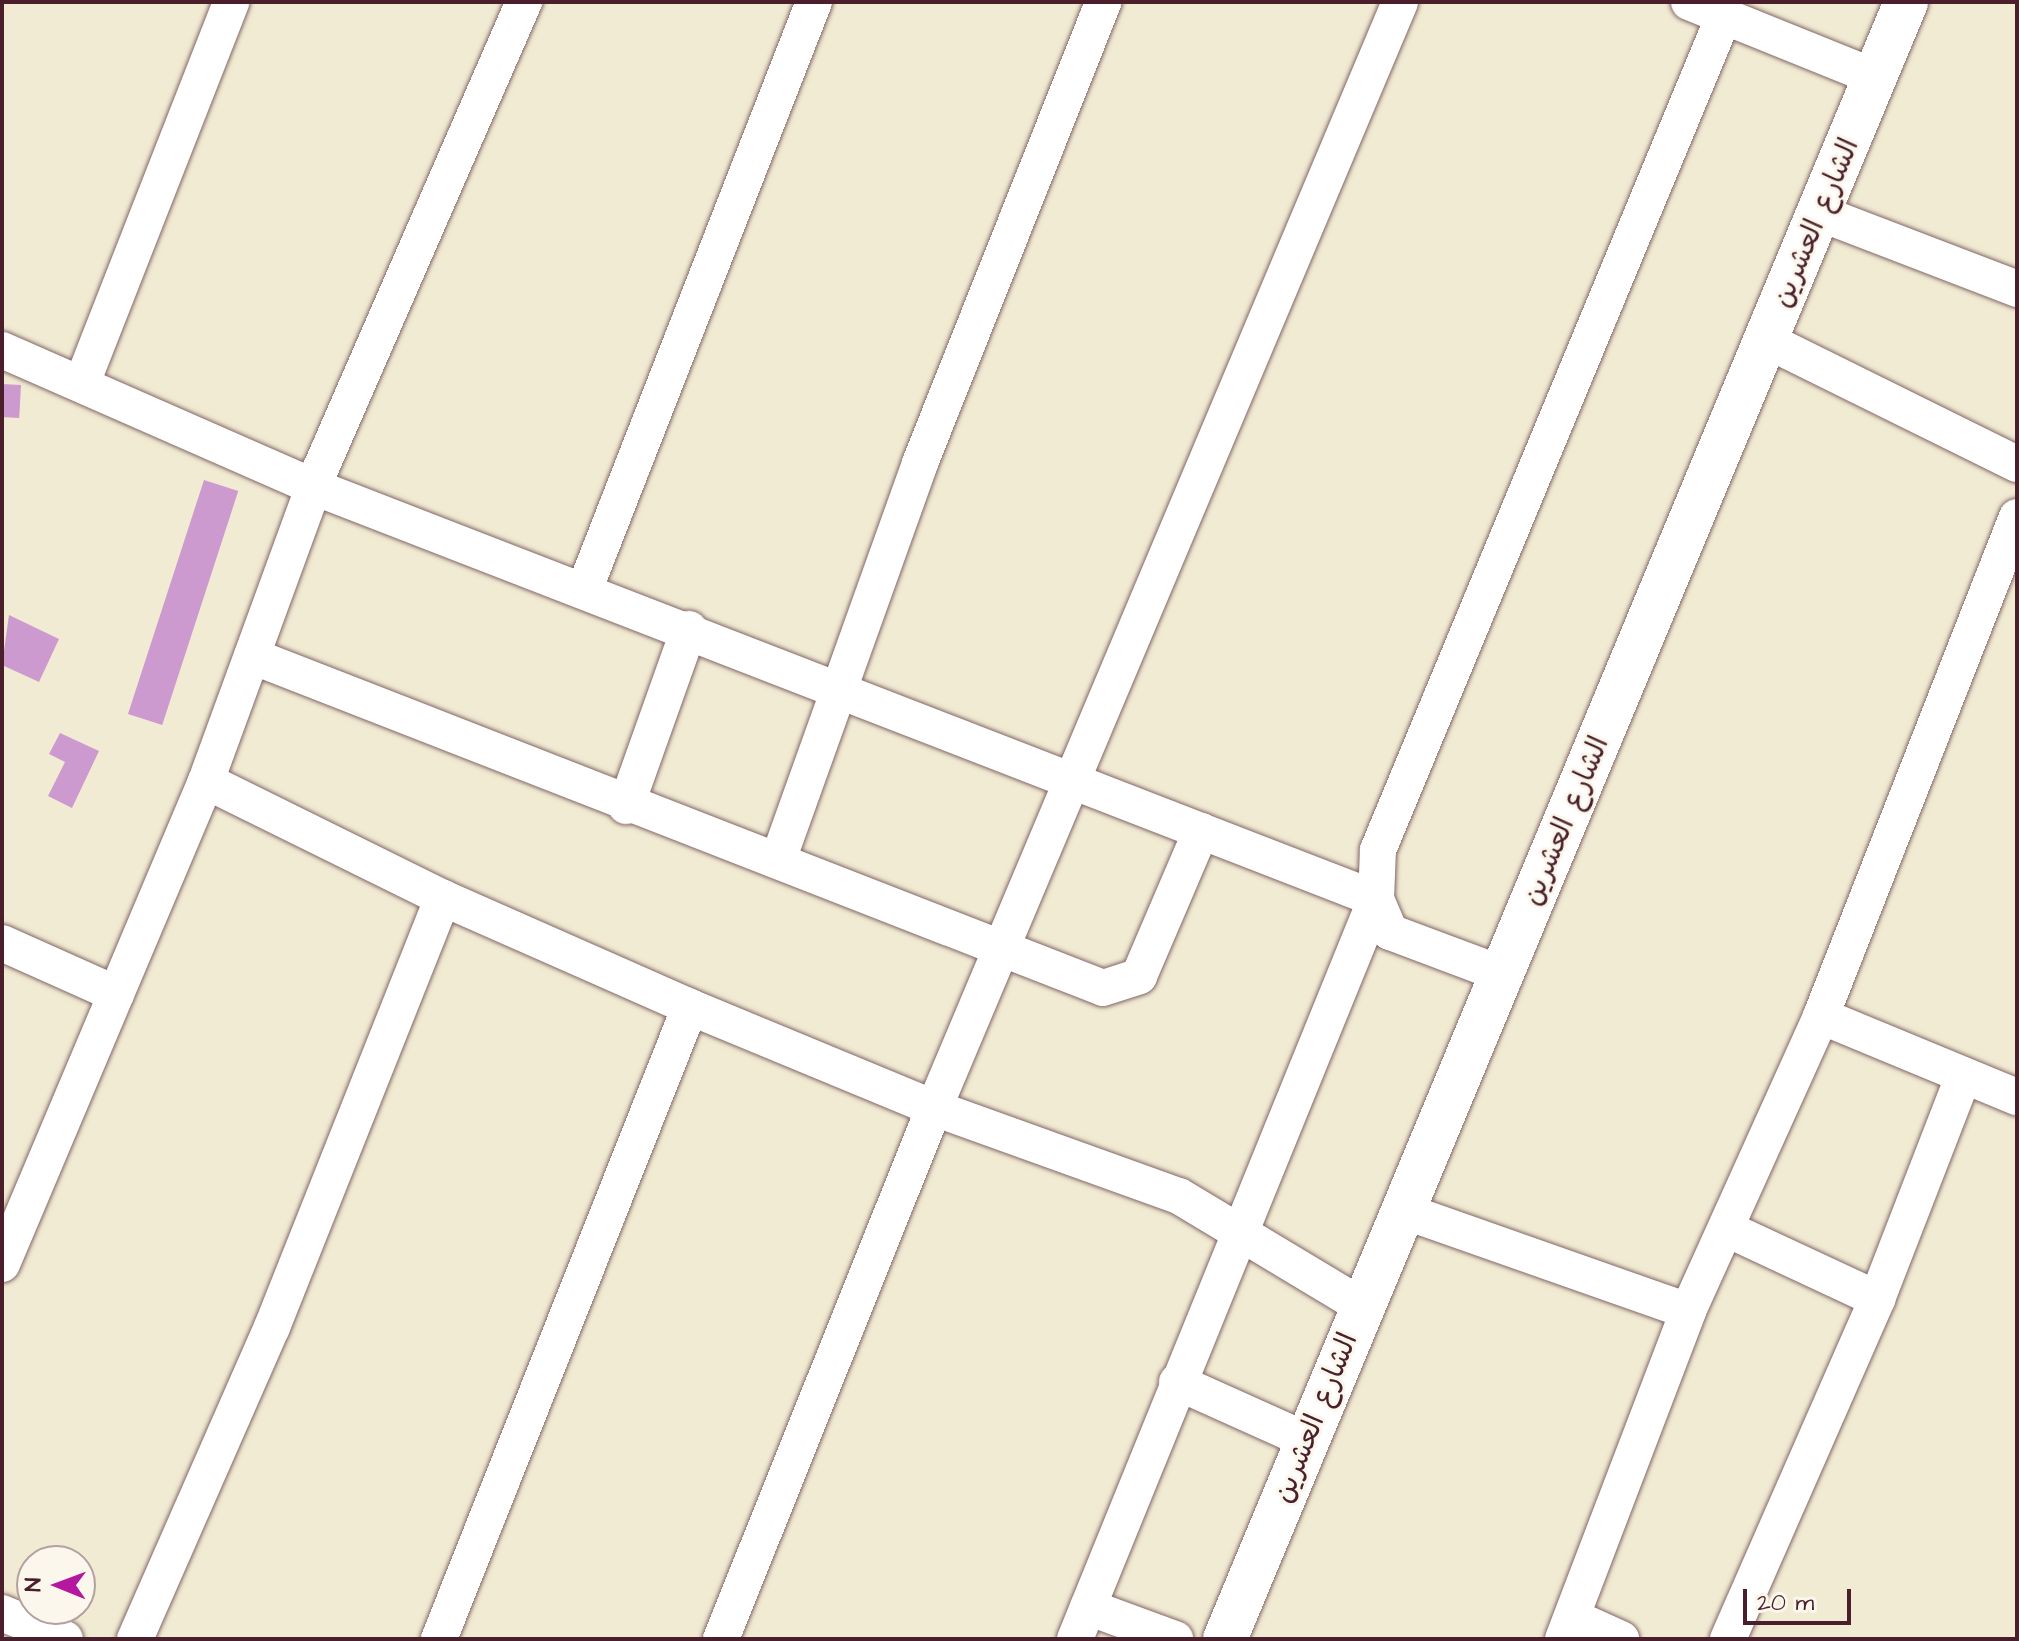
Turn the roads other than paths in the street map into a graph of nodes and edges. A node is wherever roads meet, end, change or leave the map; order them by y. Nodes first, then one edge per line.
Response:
1 (524, 2) edge
2 (814, 2) edge
3 (1103, 2) edge
4 (1400, 2) edge
5 (1689, 2) edge
6 (1906, 2) edge
7 (219, 5) edge
8 (1724, 16) junction
9 (1875, 77) junction
10 (1822, 214) junction
11 (2017, 289) edge
12 (1766, 340) junction
13 (2, 350) edge
14 (82, 383) junction
15 (2017, 464) edge
16 (314, 487) junction
17 (2017, 517) edge
18 (585, 588) junction
19 (689, 629) junction
20 (252, 656) junction
21 (836, 692) junction
22 (206, 781) junction
23 (1072, 783) junction
24 (626, 806) junction
25 (1201, 831) junction
26 (778, 860) junction
27 (443, 898) junction
28 (1376, 899) junction
29 (2, 943) edge
30 (1002, 947) junction
31 (1502, 974) junction
32 (116, 994) junction
33 (690, 1007) junction
34 (1821, 1016) junction
35 (1963, 1077) junction
36 (2017, 1097) edge
37 (934, 1108) junction
38 (1404, 1211) junction
39 (1727, 1229) junction
40 (1239, 1232) junction
41 (2, 1264) edge
42 (1877, 1299) junction
43 (1362, 1306) junction
44 (1688, 1311) junction
45 (1177, 1382) junction
46 (1308, 1441) junction
47 (2, 1613) edge
48 (1082, 1623) edge
49 (1567, 1628) edge
50 (65, 1639) edge
51 (135, 1639) edge
52 (439, 1639) edge
53 (721, 1639) edge
54 (1175, 1639) edge
55 (1225, 1639) edge
56 (1621, 1639) edge
57 (1728, 1639) edge

1 - 16 street
2 - 18 street
3 - 21 street
4 - 23 street
5 - 8 street
6 - 9 street, الشارع العشرين
7 - 14 street
8 - 9 street
8 - 28 street
9 - 10 street, الشارع العشرين
10 - 11 street
10 - 12 street, الشارع العشرين
12 - 15 street
12 - 31 street, الشارع العشرين
13 - 14 street
14 - 16 street
16 - 18 street
16 - 20 street
17 - 34 street
18 - 19 street
19 - 21 street
19 - 24 street
20 - 22 street
20 - 24 street
21 - 23 street
21 - 26 street
22 - 27 street
22 - 32 street
23 - 25 street
23 - 30 street
24 - 26 street
25 - 28 street
25 - 30 street
26 - 30 street
27 - 33 street
27 - 51 street
28 - 31 street
28 - 40 street
29 - 32 street
30 - 37 street
31 - 38 street, الشارع العشرين
32 - 41 street
33 - 37 street
33 - 52 street
34 - 35 street
34 - 39 street
35 - 36 street
35 - 42 street
37 - 40 street
37 - 53 street
38 - 43 street, الشارع العشرين
38 - 44 street
39 - 42 street
39 - 44 street
40 - 43 street
40 - 45 street
42 - 57 street
43 - 46 street, الشارع العشرين
44 - 49 street
45 - 46 street
45 - 48 street
46 - 55 street, الشارع العشرين
47 - 50 street
48 - 54 street
49 - 56 street

